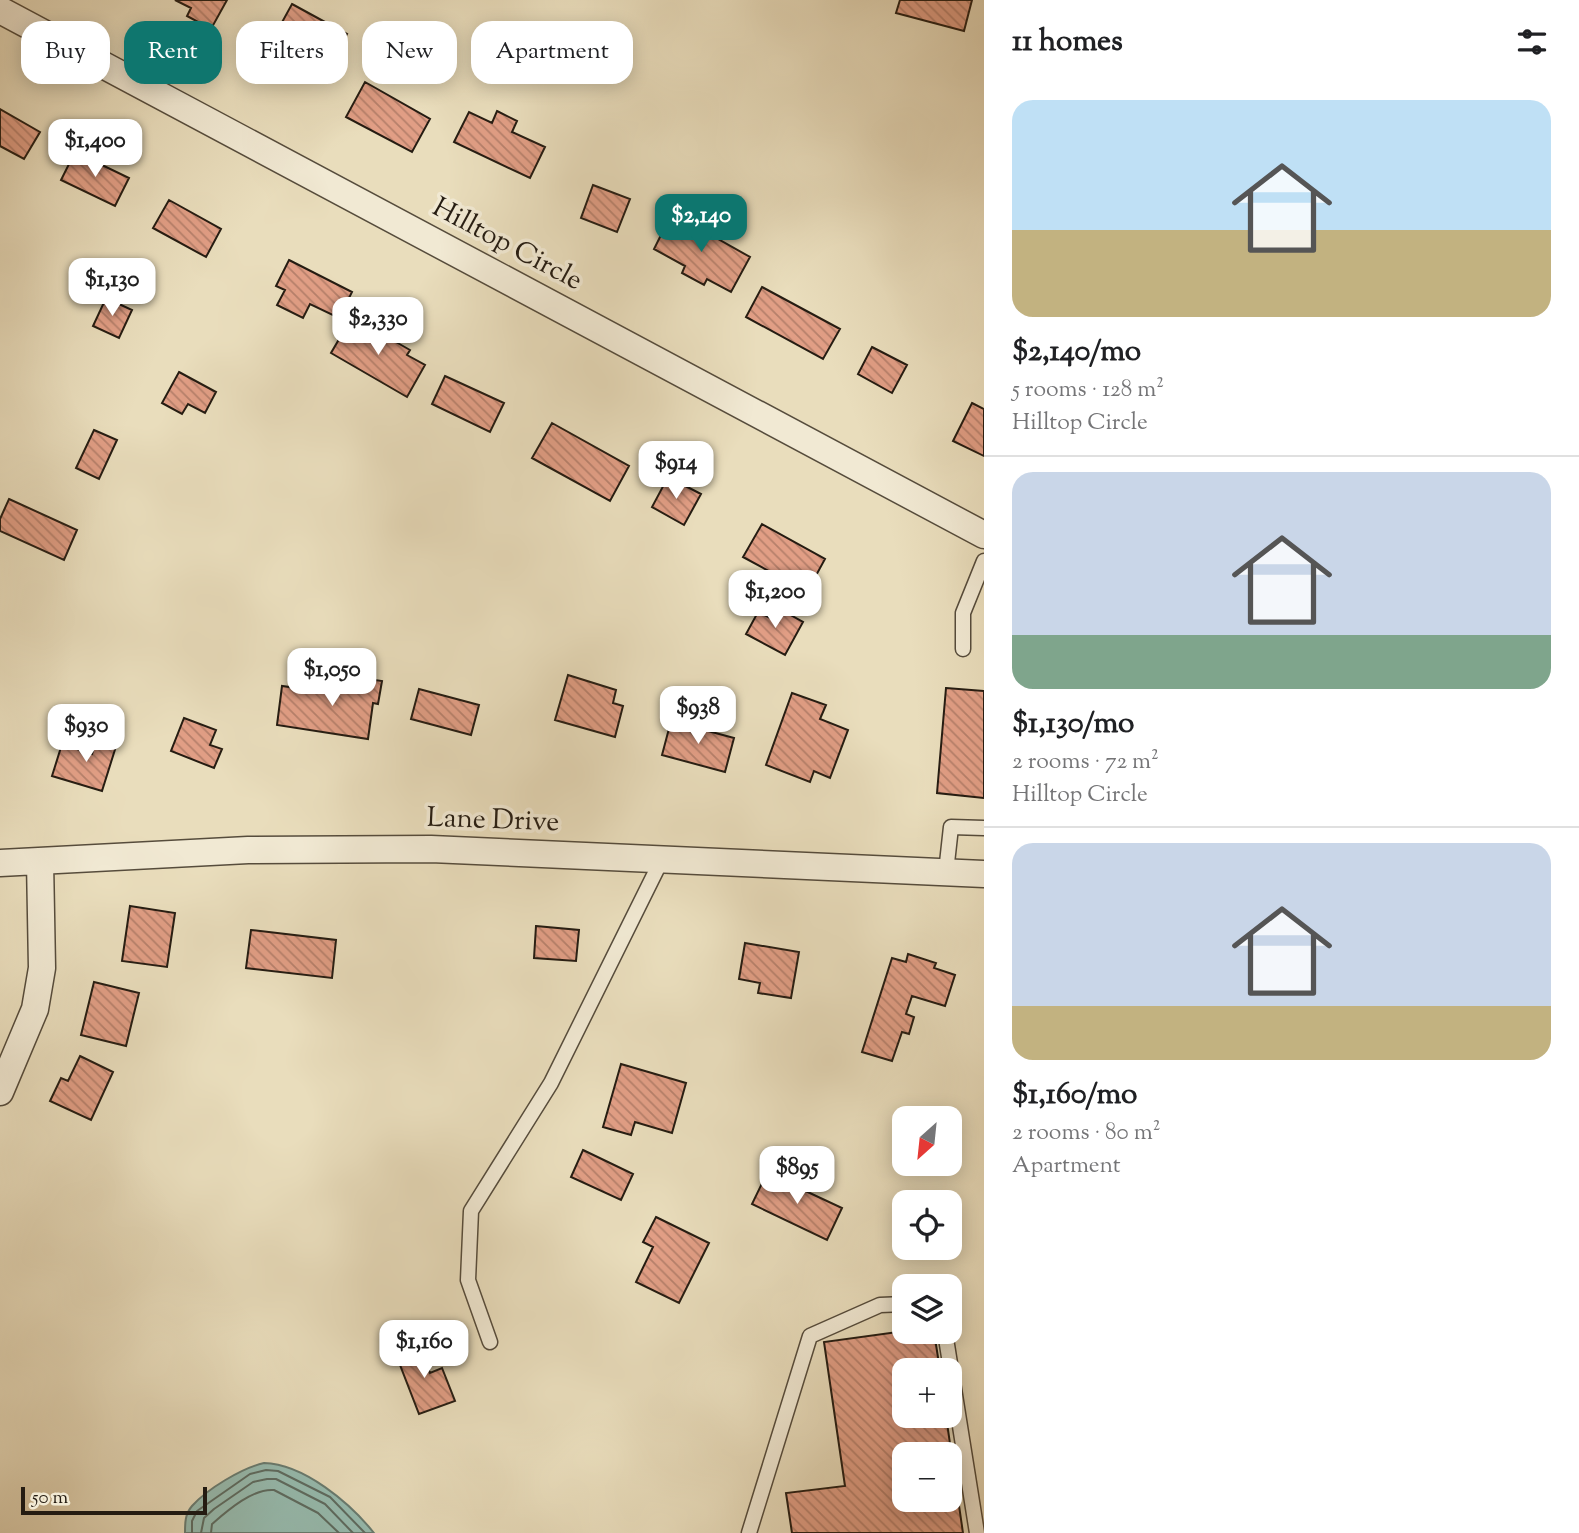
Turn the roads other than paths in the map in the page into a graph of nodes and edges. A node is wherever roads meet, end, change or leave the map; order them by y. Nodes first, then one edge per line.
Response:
1 (0, 10) edge
2 (984, 535) edge
3 (984, 561) edge
4 (963, 649) dead end
5 (984, 828) edge
6 (662, 859) junction
7 (40, 861) junction
8 (0, 863) edge
9 (946, 872) junction
10 (984, 874) edge
11 (0, 1092) edge
12 (892, 1305) edge
13 (490, 1342) dead end
14 (947, 1344) edge
15 (749, 1533) edge
16 (977, 1533) edge

1 - 2 street, Hilltop Circle
3 - 4 lane
5 - 9 lane
6 - 7 street, Lane Drive
6 - 9 street, Lane Drive
6 - 13 lane
7 - 8 street, Lane Drive
7 - 11 street
9 - 10 street, Lane Drive
12 - 15 lane
14 - 16 lane

